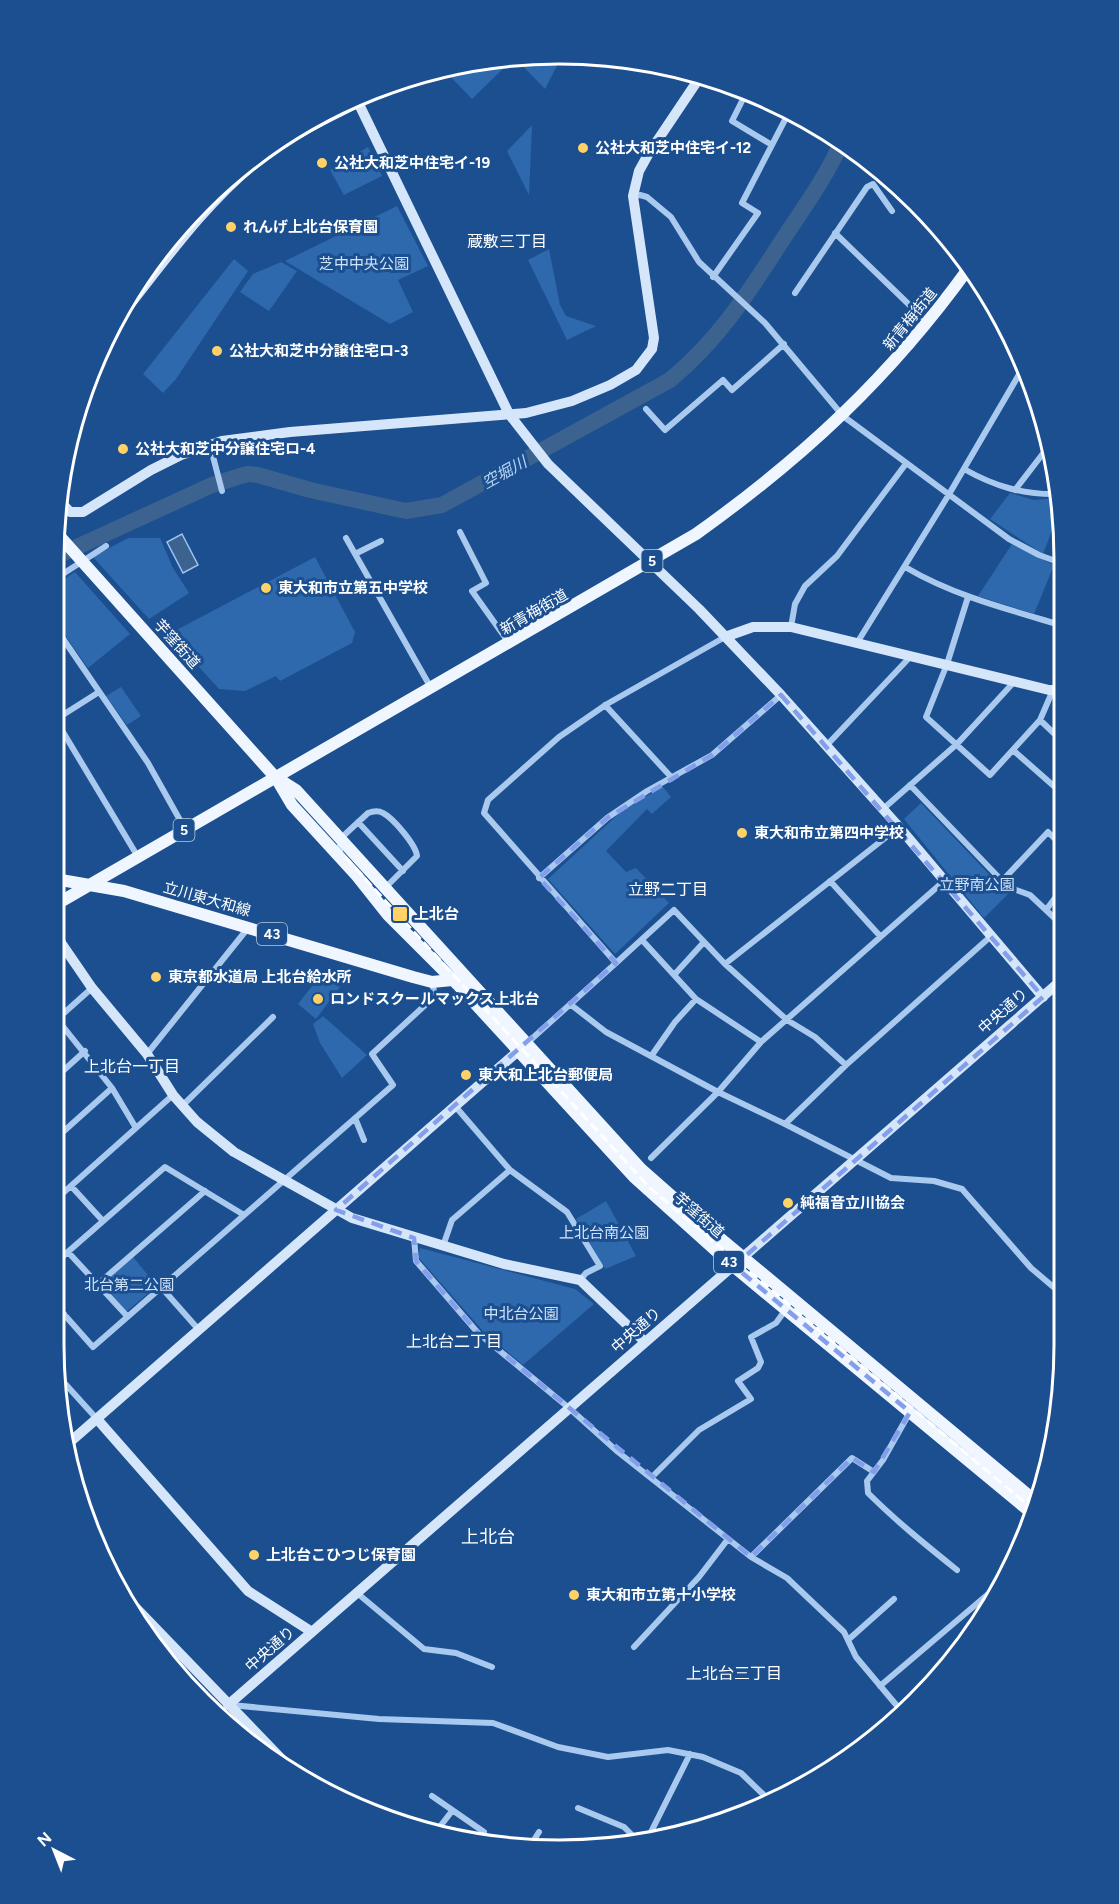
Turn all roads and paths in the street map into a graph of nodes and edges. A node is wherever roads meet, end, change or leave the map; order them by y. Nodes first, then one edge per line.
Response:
1 (695, 83) edge
2 (743, 100) edge
3 (360, 107) edge
4 (785, 120) edge
5 (772, 145) junction
6 (633, 196) junction
7 (892, 211) dead end
8 (835, 233) junction
9 (964, 274) edge
10 (713, 277) junction
11 (795, 293) dead end
12 (927, 323) junction
13 (784, 344) junction
14 (1019, 375) edge
15 (646, 409) dead end
16 (509, 414) junction
17 (843, 416) junction
18 (210, 445) junction
19 (1043, 454) edge
20 (905, 465) junction
21 (964, 469) junction
22 (1015, 490) junction
23 (222, 491) dead end
24 (1050, 494) edge
25 (948, 496) junction
26 (68, 509) edge
27 (460, 532) dead end
28 (346, 538) dead end
29 (381, 541) dead end
30 (65, 542) edge
31 (105, 546) dead end
32 (355, 554) junction
33 (79, 557) junction
34 (1054, 560) edge
35 (650, 562) junction
36 (905, 567) junction
37 (64, 571) edge
38 (968, 597) junction
39 (1054, 623) edge
40 (791, 627) junction
41 (725, 637) junction
42 (64, 640) edge
43 (509, 643) junction
44 (857, 643) junction
45 (911, 656) junction
46 (947, 664) junction
47 (1014, 681) junction
48 (431, 688) junction
49 (1054, 689) edge
50 (99, 692) junction
51 (781, 695) junction
52 (1054, 698) edge
53 (605, 705) junction
54 (64, 714) edge
55 (1040, 720) junction
56 (1054, 733) edge
57 (64, 734) edge
58 (957, 744) junction
59 (827, 745) junction
60 (1014, 751) junction
61 (276, 777) junction
62 (672, 778) junction
63 (910, 785) junction
64 (1054, 785) edge
65 (883, 809) junction
66 (358, 822) junction
67 (899, 827) junction
68 (185, 830) junction
69 (1054, 838) edge
70 (340, 839) junction
71 (138, 857) junction
72 (343, 861) junction
73 (124, 865) junction
74 (403, 872) junction
75 (540, 878) junction
76 (64, 880) edge
77 (830, 881) junction
78 (944, 881) junction
79 (1002, 881) junction
80 (92, 884) junction
81 (385, 888) junction
82 (128, 892) junction
83 (1054, 899) edge
84 (64, 900) edge
85 (1046, 910) junction
86 (1054, 918) edge
87 (249, 927) junction
88 (880, 936) junction
89 (990, 937) junction
90 (642, 940) junction
91 (704, 942) junction
92 (64, 947) edge
93 (616, 963) junction
94 (725, 964) junction
95 (674, 975) junction
96 (457, 976) junction
97 (432, 982) junction
98 (1054, 987) edge
99 (92, 988) junction
100 (1043, 997) junction
101 (696, 999) junction
102 (570, 1004) junction
103 (64, 1013) edge
104 (273, 1017) dead end
105 (787, 1020) junction
106 (64, 1029) edge
107 (761, 1042) junction
108 (522, 1047) junction
109 (85, 1051) junction
110 (147, 1054) junction
111 (652, 1055) junction
112 (846, 1065) junction
113 (64, 1070) edge
114 (112, 1088) junction
115 (718, 1092) junction
116 (172, 1095) junction
117 (182, 1106) junction
118 (456, 1106) junction
119 (355, 1118) junction
120 (785, 1124) junction
121 (136, 1128) junction
122 (64, 1131) edge
123 (364, 1140) dead end
124 (651, 1158) dead end
125 (854, 1160) junction
126 (510, 1170) junction
127 (283, 1181) junction
128 (71, 1186) junction
129 (205, 1191) junction
130 (64, 1192) edge
131 (336, 1210) junction
132 (244, 1215) junction
133 (103, 1221) junction
134 (414, 1238) junction
135 (443, 1246) junction
136 (68, 1252) junction
137 (64, 1255) edge
138 (738, 1262) junction
139 (580, 1280) junction
140 (98, 1284) junction
141 (161, 1287) junction
142 (1054, 1288) edge
143 (786, 1309) junction
144 (64, 1314) edge
145 (127, 1317) junction
146 (199, 1330) junction
147 (645, 1342) junction
148 (67, 1386) edge
149 (569, 1408) junction
150 (910, 1412) junction
151 (97, 1419) junction
152 (74, 1439) edge
153 (874, 1472) junction
154 (651, 1478) junction
155 (1030, 1497) edge
156 (1026, 1509) edge
157 (728, 1539) junction
158 (751, 1557) junction
159 (957, 1570) dead end
160 (357, 1593) junction
161 (985, 1597) edge
162 (894, 1599) dead end
163 (150, 1623) edge
164 (312, 1632) junction
165 (848, 1640) junction
166 (634, 1647) dead end
167 (492, 1667) dead end
168 (880, 1686) junction
169 (228, 1705) junction
170 (897, 1706) edge
171 (263, 1741) edge
172 (690, 1754) junction
173 (764, 1795) edge
174 (432, 1796) dead end
175 (578, 1808) dead end
176 (452, 1810) junction
177 (441, 1825) edge
178 (652, 1831) edge
179 (484, 1832) dead end
180 (539, 1832) dead end
181 (631, 1834) edge
182 (535, 1838) edge

1 - 6 street
2 - 5 street
3 - 16 street
4 - 5 street
5 - 10 street
6 - 10 street
6 - 16 street
7 - 8 street
8 - 11 street
8 - 12 street
9 - 12 main road, 新青梅街道 / 5
10 - 13 street
12 - 17 main road, 新青梅街道 / 5
13 - 15 street
13 - 17 street
14 - 21 street
16 - 18 street
16 - 35 street
17 - 20 street
17 - 35 main road, 新青梅街道 / 5
18 - 23 street
18 - 26 street
19 - 22 street
20 - 25 street
20 - 40 street
21 - 22 street
21 - 25 street
22 - 24 street
25 - 34 street
25 - 36 street
27 - 43 street
28 - 32 street
29 - 32 street
30 - 33 main road, 芋窪街道 / 43
31 - 33 street
32 - 48 street
33 - 37 street
33 - 61 main road, 芋窪街道 / 43
35 - 41 street
35 - 43 main road, 新青梅街道 / 5
36 - 38 street
36 - 44 street
38 - 39 street
38 - 46 street
40 - 41 street
40 - 44 street
41 - 51 street
41 - 53 street
42 - 50 street
43 - 48 main road, 新青梅街道 / 5
44 - 45 street
45 - 46 street
45 - 59 street
46 - 47 street
46 - 58 street
47 - 49 street
47 - 58 street
48 - 61 main road, 新青梅街道 / 5
50 - 54 street
50 - 68 street
51 - 59 street
51 - 62 street
52 - 55 street
53 - 62 street
53 - 75 street
55 - 56 street
55 - 60 street
57 - 71 street
58 - 60 street
58 - 63 street
59 - 65 street
60 - 64 street
61 - 68 main road, 新青梅街道 / 5
61 - 70 main road, 芋窪街道 / 43
61 - 72 main road, 芋窪街道 / 43
62 - 75 street
63 - 65 street
63 - 79 street
65 - 67 street
66 - 70 street
66 - 74 street
66 - 74 street
67 - 77 street
67 - 78 street
68 - 71 main road, 新青梅街道 / 5
69 - 79 street
70 - 72 street
70 - 81 main road, 芋窪街道 / 43
71 - 73 main road, 新青梅街道 / 5
72 - 96 main road, 芋窪街道 / 43
73 - 80 main road, 新青梅街道 / 5
73 - 82 main road
74 - 81 street
75 - 93 street
76 - 80 main road, 立川東大和線 / 43
77 - 88 street
77 - 94 street
78 - 88 street
78 - 89 street
79 - 85 street
80 - 82 main road, 立川東大和線 / 43
80 - 84 main road, 新青梅街道 / 5
81 - 96 main road, 芋窪街道 / 43
82 - 87 main road, 立川東大和線 / 43
83 - 85 street
85 - 86 street
87 - 97 main road, 立川東大和線 / 43
87 - 110 street
88 - 105 street
89 - 100 street
89 - 112 street
90 - 91 street
90 - 93 street
90 - 95 street
91 - 94 street
91 - 95 street
92 - 99 street
93 - 102 street
94 - 105 street
95 - 101 street
96 - 97 main road, 立川東大和線 / 43
96 - 108 main road, 芋窪街道 / 43
97 - 119 street
98 - 100 street, 中央通り
99 - 103 street
99 - 110 street
100 - 125 street, 中央通り
101 - 107 street
101 - 111 street
102 - 108 street
102 - 111 street
104 - 117 street
105 - 107 street
105 - 112 street
106 - 109 street
107 - 115 street
108 - 118 street
108 - 138 main road, 芋窪街道 / 43
109 - 113 street
109 - 114 street
110 - 116 street
111 - 115 street
112 - 120 street
114 - 121 street
114 - 122 street
115 - 120 street
115 - 124 street
116 - 117 street
116 - 121 street
117 - 127 street
118 - 126 street
118 - 131 street
119 - 123 street
119 - 127 street
120 - 125 street
121 - 128 street
125 - 138 street, 中央通り
125 - 142 street
126 - 135 street
126 - 139 street
127 - 131 street
127 - 132 street
128 - 130 street
128 - 133 street
129 - 132 street
129 - 133 street
129 - 140 street
131 - 134 street
131 - 146 street
132 - 141 street
133 - 136 street
134 - 135 street
134 - 149 street
135 - 139 street
136 - 137 street
136 - 140 street
138 - 143 main road, 芋窪街道 / 43
138 - 147 street, 中央通り
138 - 155 main road, 芋窪街道 / 43
139 - 147 street
140 - 145 street
141 - 145 street
141 - 146 street
143 - 150 main road, 芋窪街道 / 43
143 - 154 street
144 - 145 street
146 - 151 street
147 - 149 street, 中央通り
148 - 151 street
149 - 154 street
149 - 160 street, 中央通り
150 - 153 street
150 - 156 main road, 芋窪街道 / 43
151 - 152 street
151 - 164 street
153 - 158 street
153 - 159 street
154 - 157 street
157 - 158 street
157 - 166 street
158 - 165 street
160 - 164 street, 中央通り
160 - 167 street
161 - 168 street
162 - 165 street
163 - 169 street
164 - 169 street, 中央通り
165 - 168 street
168 - 170 street
169 - 171 street
169 - 172 street
172 - 173 street
172 - 178 street
174 - 176 street
175 - 181 street
176 - 177 street
176 - 179 street
180 - 182 street

